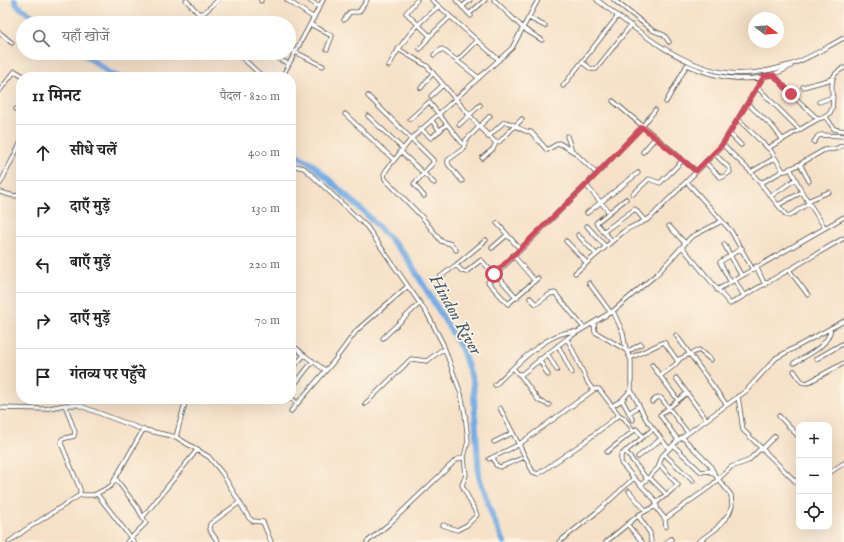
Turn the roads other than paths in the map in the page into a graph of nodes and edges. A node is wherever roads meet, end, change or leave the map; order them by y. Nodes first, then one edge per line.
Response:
1 (186, 0) edge
2 (218, 0) edge
3 (287, 0) edge
4 (309, 0) edge
5 (323, 0) edge
6 (367, 0) edge
7 (417, 0) edge
8 (433, 0) edge
9 (456, 0) edge
10 (470, 0) edge
11 (485, 0) edge
12 (494, 0) edge
13 (538, 0) edge
14 (597, 0) edge
15 (614, 0) edge
16 (439, 6) junction
17 (319, 7) junction
18 (462, 7) junction
19 (199, 14) joint
20 (618, 16) junction
21 (450, 17) junction
22 (314, 18) junction
23 (529, 18) junction
24 (344, 20) dead end
25 (310, 24) junction
26 (418, 25) junction
27 (631, 25) junction
28 (545, 26) dead end
29 (524, 29) junction
30 (0, 33) edge
31 (430, 36) junction
32 (844, 38) edge
33 (542, 40) dead end
34 (477, 41) junction
35 (669, 42) dead end
36 (12, 43) dead end
37 (327, 49) dead end
38 (398, 49) junction
39 (420, 49) dead end
40 (296, 50) edge
41 (296, 52) edge
42 (434, 55) dead end
43 (804, 58) junction
44 (245, 60) edge
45 (281, 60) edge
46 (291, 60) edge
47 (499, 60) junction
48 (690, 60) junction
49 (458, 61) junction
50 (582, 62) junction
51 (289, 64) junction
52 (687, 65) junction
53 (323, 66) dead end
54 (389, 66) dead end
55 (844, 68) edge
56 (16, 72) edge
57 (258, 72) edge
58 (285, 72) edge
59 (433, 73) junction
60 (774, 75) junction
61 (764, 76) junction
62 (479, 78) junction
63 (832, 79) junction
64 (443, 85) junction
65 (563, 86) dead end
66 (757, 87) junction
67 (803, 87) dead end
68 (421, 88) dead end
69 (0, 90) edge
70 (368, 96) dead end
71 (431, 96) dead end
72 (833, 97) junction
73 (455, 99) junction
74 (613, 102) dead end
75 (666, 102) dead end
76 (819, 102) dead end
77 (748, 104) junction
78 (480, 105) dead end
79 (655, 110) dead end
80 (345, 114) dead end
81 (439, 115) junction
82 (469, 115) junction
83 (368, 116) dead end
84 (490, 116) dead end
85 (826, 117) junction
86 (410, 119) dead end
87 (522, 119) dead end
88 (738, 119) junction
89 (818, 119) junction
90 (432, 121) junction
91 (447, 124) junction
92 (459, 125) dead end
93 (478, 126) junction
94 (642, 127) junction
95 (515, 128) junction
96 (421, 129) junction
97 (800, 130) junction
98 (440, 131) junction
99 (844, 131) edge
100 (730, 133) junction
101 (567, 136) dead end
102 (844, 136) edge
103 (488, 137) junction
104 (412, 138) junction
105 (656, 138) junction
106 (783, 140) junction
107 (814, 142) dead end
108 (496, 143) junction
109 (463, 144) junction
110 (844, 144) edge
111 (722, 145) junction
112 (742, 145) dead end
113 (768, 148) junction
114 (401, 150) junction
115 (572, 151) junction
116 (16, 152) edge
117 (643, 152) dead end
118 (715, 154) junction
119 (482, 158) dead end
120 (776, 158) junction
121 (394, 160) junction
122 (683, 160) junction
123 (705, 162) junction
124 (800, 164) junction
125 (296, 166) edge
126 (790, 168) junction
127 (696, 171) junction
128 (783, 171) junction
129 (751, 172) junction
130 (423, 173) junction
131 (596, 173) junction
132 (638, 173) dead end
133 (796, 179) junction
134 (462, 181) dead end
135 (758, 181) junction
136 (809, 181) dead end
137 (687, 182) junction
138 (434, 183) dead end
139 (0, 184) edge
140 (586, 185) junction
141 (0, 192) edge
142 (802, 192) junction
143 (829, 192) dead end
144 (633, 194) dead end
145 (16, 196) edge
146 (424, 196) dead end
147 (771, 196) junction
148 (626, 199) dead end
149 (600, 202) junction
150 (808, 202) junction
151 (778, 205) junction
152 (609, 212) junction
153 (587, 213) dead end
154 (844, 217) edge
155 (645, 221) junction
156 (722, 221) junction
157 (497, 223) dead end
158 (586, 226) dead end
159 (669, 226) dead end
160 (824, 228) junction
161 (603, 232) junction
162 (507, 235) junction
163 (578, 235) dead end
164 (844, 238) edge
165 (486, 240) dead end
166 (566, 240) dead end
167 (611, 240) junction
168 (685, 243) junction
169 (724, 244) dead end
170 (605, 246) junction
171 (682, 247) junction
172 (492, 248) dead end
173 (742, 248) junction
174 (520, 249) junction
175 (456, 250) dead end
176 (596, 254) junction
177 (731, 254) junction
178 (513, 255) junction
179 (586, 262) junction
180 (456, 265) junction
181 (754, 267) junction
182 (789, 270) junction
183 (575, 273) dead end
184 (495, 274) junction
185 (741, 274) junction
186 (440, 277) dead end
187 (734, 279) junction
188 (730, 281) junction
189 (589, 283) dead end
190 (765, 285) junction
191 (408, 286) junction
192 (717, 290) junction
193 (808, 295) dead end
194 (744, 296) junction
195 (517, 298) junction
196 (530, 298) dead end
197 (420, 303) junction
198 (612, 312) junction
199 (844, 321) edge
200 (594, 324) junction
201 (584, 328) junction
202 (831, 328) junction
203 (576, 332) junction
204 (676, 335) dead end
205 (383, 338) dead end
206 (567, 338) junction
207 (844, 343) edge
208 (642, 344) dead end
209 (558, 345) junction
210 (296, 348) edge
211 (445, 350) junction
212 (626, 351) junction
213 (547, 353) junction
214 (690, 354) junction
215 (304, 355) junction
216 (528, 356) junction
217 (630, 358) junction
218 (539, 359) junction
219 (816, 359) dead end
220 (679, 360) junction
221 (711, 360) dead end
222 (313, 361) junction
223 (794, 362) dead end
224 (844, 363) edge
225 (296, 364) edge
226 (533, 365) junction
227 (652, 366) dead end
228 (513, 368) junction
229 (325, 370) junction
230 (557, 370) dead end
231 (794, 371) dead end
232 (572, 373) dead end
233 (520, 375) junction
234 (548, 375) dead end
235 (660, 376) junction
236 (676, 378) dead end
237 (296, 383) edge
238 (495, 385) dead end
239 (593, 390) junction
240 (631, 390) junction
241 (687, 393) junction
242 (738, 396) junction
243 (622, 400) junction
244 (678, 400) junction
245 (652, 402) dead end
246 (298, 403) joint
247 (185, 404) edge
248 (364, 404) dead end
249 (726, 404) junction
250 (64, 405) junction
251 (550, 405) dead end
252 (612, 406) junction
253 (639, 406) junction
254 (0, 408) edge
255 (500, 408) dead end
256 (668, 408) junction
257 (291, 411) dead end
258 (628, 412) junction
259 (619, 415) junction
260 (779, 416) dead end
261 (706, 419) junction
262 (633, 420) dead end
263 (653, 429) junction
264 (142, 430) junction
265 (633, 430) junction
266 (512, 433) junction
267 (688, 433) junction
268 (796, 434) edge
269 (775, 436) dead end
270 (176, 437) junction
271 (643, 437) junction
272 (682, 437) junction
273 (661, 439) junction
274 (678, 440) junction
275 (494, 442) dead end
276 (673, 444) junction
277 (518, 445) junction
278 (669, 449) junction
279 (761, 449) junction
280 (197, 450) junction
281 (625, 451) junction
282 (607, 452) dead end
283 (664, 454) junction
284 (464, 457) junction
285 (494, 457) junction
286 (525, 457) junction
287 (638, 457) dead end
288 (489, 459) dead end
289 (844, 463) edge
290 (660, 466) junction
291 (832, 470) edge
292 (715, 475) junction
293 (634, 478) junction
294 (648, 478) junction
295 (116, 479) junction
296 (719, 479) junction
297 (693, 481) dead end
298 (796, 483) edge
299 (641, 485) junction
300 (628, 490) dead end
301 (97, 494) junction
302 (80, 495) junction
303 (667, 495) junction
304 (240, 502) junction
305 (656, 504) junction
306 (646, 511) junction
307 (640, 514) junction
308 (143, 517) junction
309 (665, 519) junction
310 (627, 524) junction
311 (443, 525) dead end
312 (666, 527) dead end
313 (650, 537) junction
314 (131, 538) junction
315 (608, 541) edge
316 (9, 542) edge
317 (127, 542) edge
318 (134, 542) edge
319 (218, 542) edge
320 (271, 542) edge
321 (367, 542) edge
322 (559, 542) edge
323 (643, 542) edge
324 (651, 542) edge
325 (698, 542) edge

1 - 19 street
2 - 19 street
3 - 22 street
4 - 17 street
5 - 17 street
6 - 24 street
7 - 26 street
8 - 16 street
9 - 18 street
10 - 18 street
11 - 18 street
12 - 29 street
13 - 23 street
14 - 20 street
15 - 35 street
16 - 21 street
16 - 26 street
17 - 22 street
20 - 27 street
20 - 50 street
21 - 31 street
21 - 34 street
22 - 25 street
23 - 28 street
23 - 29 street
25 - 37 street
25 - 40 street
26 - 31 street
26 - 38 street
27 - 48 street
27 - 50 street
29 - 33 street
29 - 47 street
30 - 36 street
31 - 39 street
32 - 43 street
34 - 47 street
34 - 49 street
38 - 54 street
38 - 59 street
41 - 53 street
42 - 49 street
43 - 48 street
43 - 60 street
44 - 57 street
45 - 51 street
46 - 51 street
47 - 62 street
48 - 52 street
49 - 62 street
50 - 65 street
51 - 58 street
52 - 61 street
52 - 75 street
55 - 63 street
56 - 69 street
59 - 64 street
59 - 68 street
60 - 61 street
60 - 89 street
61 - 66 street
62 - 73 street
63 - 67 street
63 - 72 street
64 - 71 street
64 - 73 street
66 - 77 street
66 - 97 street
70 - 104 street
72 - 76 street
72 - 85 street
73 - 81 street
73 - 82 street
74 - 94 street
77 - 88 street
77 - 106 street
78 - 82 street
79 - 94 street
80 - 121 street
81 - 86 street
81 - 90 street
81 - 91 street
82 - 92 street
82 - 93 street
83 - 114 street
84 - 93 street
85 - 89 street
85 - 99 street
87 - 95 street
88 - 100 street
88 - 113 street
89 - 97 street
90 - 96 street
90 - 98 street
91 - 98 street
91 - 109 street
93 - 103 street
93 - 109 street
94 - 105 street
94 - 131 street
95 - 103 street
95 - 108 street
95 - 115 street
96 - 98 street
96 - 104 street
97 - 106 street
100 - 111 street
100 - 112 street
101 - 115 street
102 - 107 street
103 - 108 street
104 - 114 street
104 - 130 street
105 - 117 street
105 - 122 street
106 - 113 street
108 - 119 street
109 - 134 street
110 - 124 street
111 - 118 street
111 - 129 street
113 - 120 street
114 - 121 street
114 - 130 street
115 - 131 street
116 - 139 street
118 - 123 street
118 - 123 street
120 - 128 street
120 - 129 street
121 - 175 street
122 - 127 street
122 - 144 street
123 - 127 street
124 - 126 street
124 - 136 street
125 - 191 street
126 - 128 street
126 - 133 street
127 - 137 street
128 - 135 street
129 - 135 street
130 - 138 street
130 - 146 street
131 - 140 street
132 - 149 street
133 - 142 street
133 - 147 street
135 - 147 street
137 - 155 street
137 - 156 street
140 - 149 street
140 - 174 street
141 - 145 street
142 - 150 street
142 - 151 street
143 - 150 street
147 - 151 street
148 - 152 street
149 - 152 street
149 - 153 street
150 - 151 street
150 - 160 street
152 - 161 street
154 - 160 street
155 - 161 street
155 - 167 street
156 - 168 street
156 - 173 street
157 - 162 street
158 - 170 street
159 - 168 street
160 - 181 street
161 - 167 street
162 - 172 street
162 - 174 street
163 - 176 street
164 - 182 street
165 - 180 street
166 - 179 street
167 - 170 street
168 - 171 street
169 - 177 street
170 - 176 street
171 - 192 street
171 - 198 street
173 - 177 street
173 - 181 street
174 - 178 street
176 - 179 street
177 - 185 street
177 - 188 street
178 - 184 street
178 - 195 street
179 - 183 street
180 - 184 street
180 - 186 street
181 - 185 street
181 - 190 street
182 - 190 street
182 - 193 street
184 - 195 street
184 - 195 street
185 - 187 street
187 - 188 street
187 - 194 street
188 - 192 street
189 - 198 street
190 - 194 street
191 - 197 street
191 - 229 street
192 - 194 street
196 - 201 street
197 - 205 street
197 - 211 street
198 - 200 street
198 - 212 street
199 - 202 street
200 - 201 street
200 - 212 street
201 - 203 street
202 - 223 street
202 - 242 street
203 - 206 street
203 - 216 street
204 - 214 street
206 - 209 street
206 - 239 street
207 - 219 street
208 - 212 street
209 - 213 street
209 - 232 street
210 - 215 street
211 - 248 street
211 - 284 street
212 - 217 street
213 - 218 street
213 - 230 street
214 - 220 street
214 - 221 street
214 - 249 street
215 - 222 street
215 - 225 street
216 - 226 street
216 - 228 street
217 - 220 street
217 - 240 street
218 - 226 street
218 - 234 street
220 - 235 street
222 - 229 street
222 - 237 street
224 - 231 street
226 - 233 street
227 - 235 street
228 - 233 street
228 - 238 street
229 - 246 street
233 - 251 street
235 - 244 street
236 - 241 street
239 - 252 street
239 - 277 street
240 - 243 street
240 - 253 street
241 - 244 street
241 - 261 street
242 - 249 street
242 - 279 street
243 - 252 street
243 - 258 street
244 - 256 street
245 - 256 street
246 - 257 street
247 - 270 street
249 - 261 street
250 - 254 street
250 - 264 street
250 - 302 street
252 - 259 street
253 - 258 street
253 - 263 street
255 - 266 street
256 - 267 street
256 - 274 street
258 - 262 street
259 - 265 street
259 - 286 street
260 - 268 street
261 - 267 street
263 - 271 street
263 - 273 street
264 - 270 street
264 - 295 street
265 - 271 street
265 - 282 street
266 - 275 street
266 - 277 street
267 - 272 street
269 - 279 street
270 - 280 street
271 - 281 street
272 - 274 street
272 - 292 street
273 - 278 street
273 - 287 street
274 - 276 street
276 - 278 street
276 - 292 street
277 - 285 street
277 - 286 street
278 - 283 street
279 - 296 street
279 - 298 street
280 - 304 street
280 - 308 street
281 - 293 street
281 - 294 street
283 - 290 street
283 - 297 street
284 - 311 street
284 - 321 street
285 - 286 street
285 - 288 street
289 - 291 street
290 - 294 street
290 - 303 street
292 - 296 street
293 - 299 street
293 - 322 street
294 - 299 street
294 - 303 street
295 - 301 street
295 - 308 street
296 - 309 street
296 - 325 street
299 - 305 street
300 - 306 street
301 - 302 street
301 - 314 street
302 - 316 street
303 - 305 street
304 - 319 street
304 - 320 street
305 - 306 street
305 - 309 street
306 - 307 street
307 - 310 street
307 - 313 street
308 - 314 street
309 - 312 street
310 - 315 street
310 - 323 street
313 - 323 street
313 - 324 street
314 - 317 street
314 - 318 street

